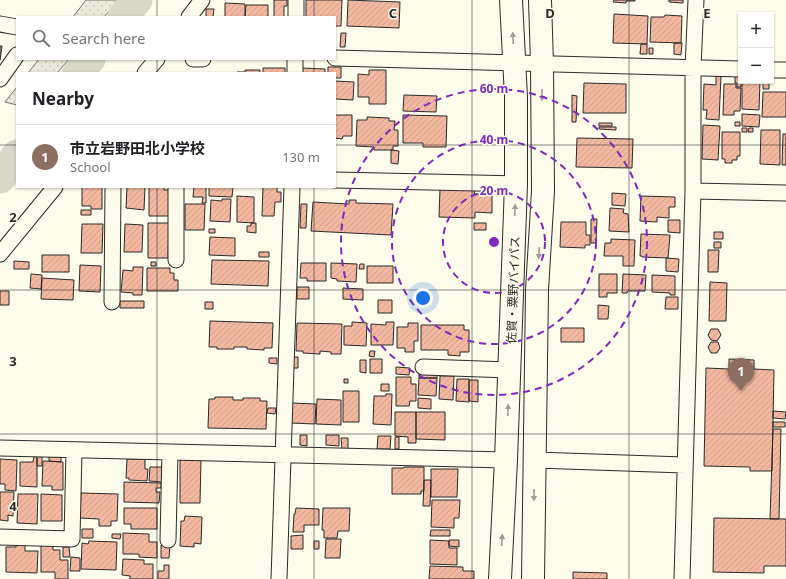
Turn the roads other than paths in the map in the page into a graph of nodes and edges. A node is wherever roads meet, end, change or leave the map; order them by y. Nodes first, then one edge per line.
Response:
1 (202, 0) edge
2 (296, 0) edge
3 (511, 0) edge
4 (540, 0) edge
5 (696, 0) edge
6 (190, 16) edge
7 (296, 16) edge
8 (0, 24) edge
9 (16, 27) edge
10 (16, 56) edge
11 (336, 58) edge
12 (156, 60) edge
13 (295, 60) edge
14 (514, 63) junction
15 (542, 64) junction
16 (694, 68) junction
17 (738, 69) edge
18 (774, 70) edge
19 (786, 70) edge
20 (147, 72) edge
21 (295, 72) edge
22 (0, 79) edge
23 (336, 180) edge
24 (516, 184) junction
25 (53, 188) edge
26 (113, 188) edge
27 (176, 188) edge
28 (292, 188) edge
29 (693, 191) junction
30 (786, 193) edge
31 (0, 254) edge
32 (176, 260) dead end
33 (112, 302) dead end
34 (423, 368) dead end
35 (510, 370) junction
36 (0, 448) edge
37 (74, 450) junction
38 (170, 452) junction
39 (284, 454) junction
40 (506, 460) junction
41 (535, 460) junction
42 (684, 465) junction
43 (0, 537) edge
44 (168, 540) dead end
45 (279, 579) edge
46 (500, 579) edge
47 (533, 579) edge
48 (682, 579) edge

1 - 6 street
2 - 7 street
14 -> 3 highway, 佐賀・粟野バイパス
4 - 15 highway, 佐賀・粟野バイパス
5 - 16 street
8 - 9 street
10 - 22 street
11 - 14 street
12 - 20 street
13 - 21 street
14 - 15 street
14 - 24 highway, 佐賀・粟野バイパス
15 - 16 street
15 -> 41 highway, 佐賀・粟野バイパス
16 - 17 street
16 - 29 street
18 - 19 street
23 - 24 street
35 -> 24 highway, 佐賀・粟野バイパス
25 - 31 street
26 - 33 street
27 - 32 street
28 - 39 street
29 - 30 street
29 - 42 street
34 - 35 street
40 -> 35 highway, 佐賀・粟野バイパス
36 - 37 street
37 - 38 street
37 - 43 street
38 - 39 street
38 - 44 street
39 - 40 street
39 - 45 street
46 -> 40 highway, 佐賀・粟野バイパス
41 - 42 street
41 -> 47 highway, 佐賀・粟野バイパス
42 - 48 street

